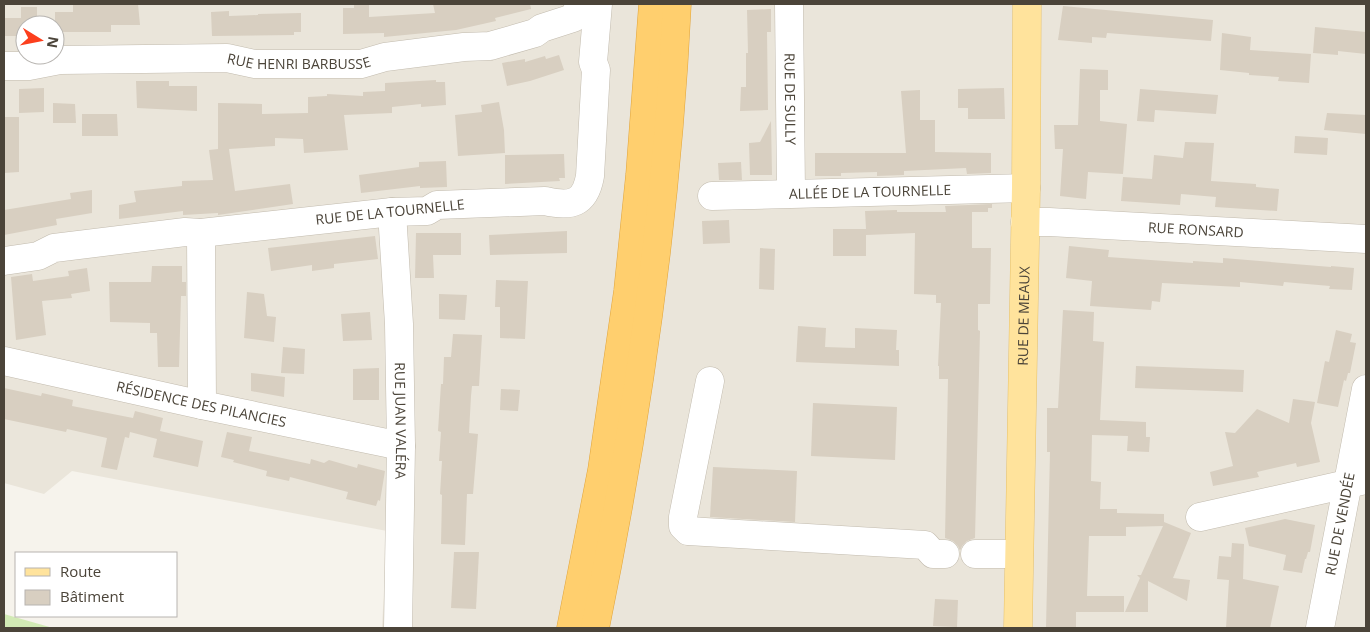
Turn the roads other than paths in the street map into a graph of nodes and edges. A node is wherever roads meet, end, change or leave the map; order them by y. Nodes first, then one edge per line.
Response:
1 (581, 4) edge
2 (585, 4) edge
3 (598, 4) edge
4 (789, 4) edge
5 (1027, 4) edge
6 (665, 14) edge
7 (4, 66) edge
8 (1026, 188) junction
9 (791, 193) junction
10 (712, 196) dead end
11 (392, 212) junction
12 (1025, 222) junction
13 (201, 233) junction
14 (1366, 239) edge
15 (4, 261) edge
16 (4, 361) edge
17 (710, 381) dead end
18 (1366, 389) edge
19 (202, 405) junction
20 (400, 446) junction
21 (1357, 482) edge
22 (1200, 517) dead end
23 (945, 554) dead end
24 (975, 554) dead end
25 (1019, 554) junction
26 (398, 628) edge
27 (571, 628) edge
28 (596, 628) edge
29 (1018, 628) edge
30 (1320, 628) edge

1 - 7 street, RUE HENRI BARBUSSE
2 - 3 street
3 - 11 street, RUE DE LA TOURNELLE
4 - 9 street, RUE DE SULLY
5 - 8 main road, RUE DE MEAUX
6 - 27 highway
6 - 28 highway
8 - 9 street, ALLÉE DE LA TOURNELLE
8 - 12 main road, RUE DE MEAUX
9 - 10 street, ALLÉE DE LA TOURNELLE
11 - 13 street, RUE DE LA TOURNELLE
11 - 20 street, RUE JUAN VALÉRA
12 - 14 street, RUE RONSARD
12 - 25 main road, RUE DE MEAUX
13 - 15 street, RUE DE LA TOURNELLE
13 - 19 street
16 - 19 street, RÉSIDENCE DES PILANCIES
17 - 23 street
18 - 21 street, RUE DE VENDÉE
19 - 20 street, RÉSIDENCE DES PILANCIES
20 - 26 street, RUE JUAN VALÉRA
21 - 22 street
21 - 30 street, RUE DE VENDÉE
24 - 25 street
25 - 29 main road, RUE DE MEAUX

